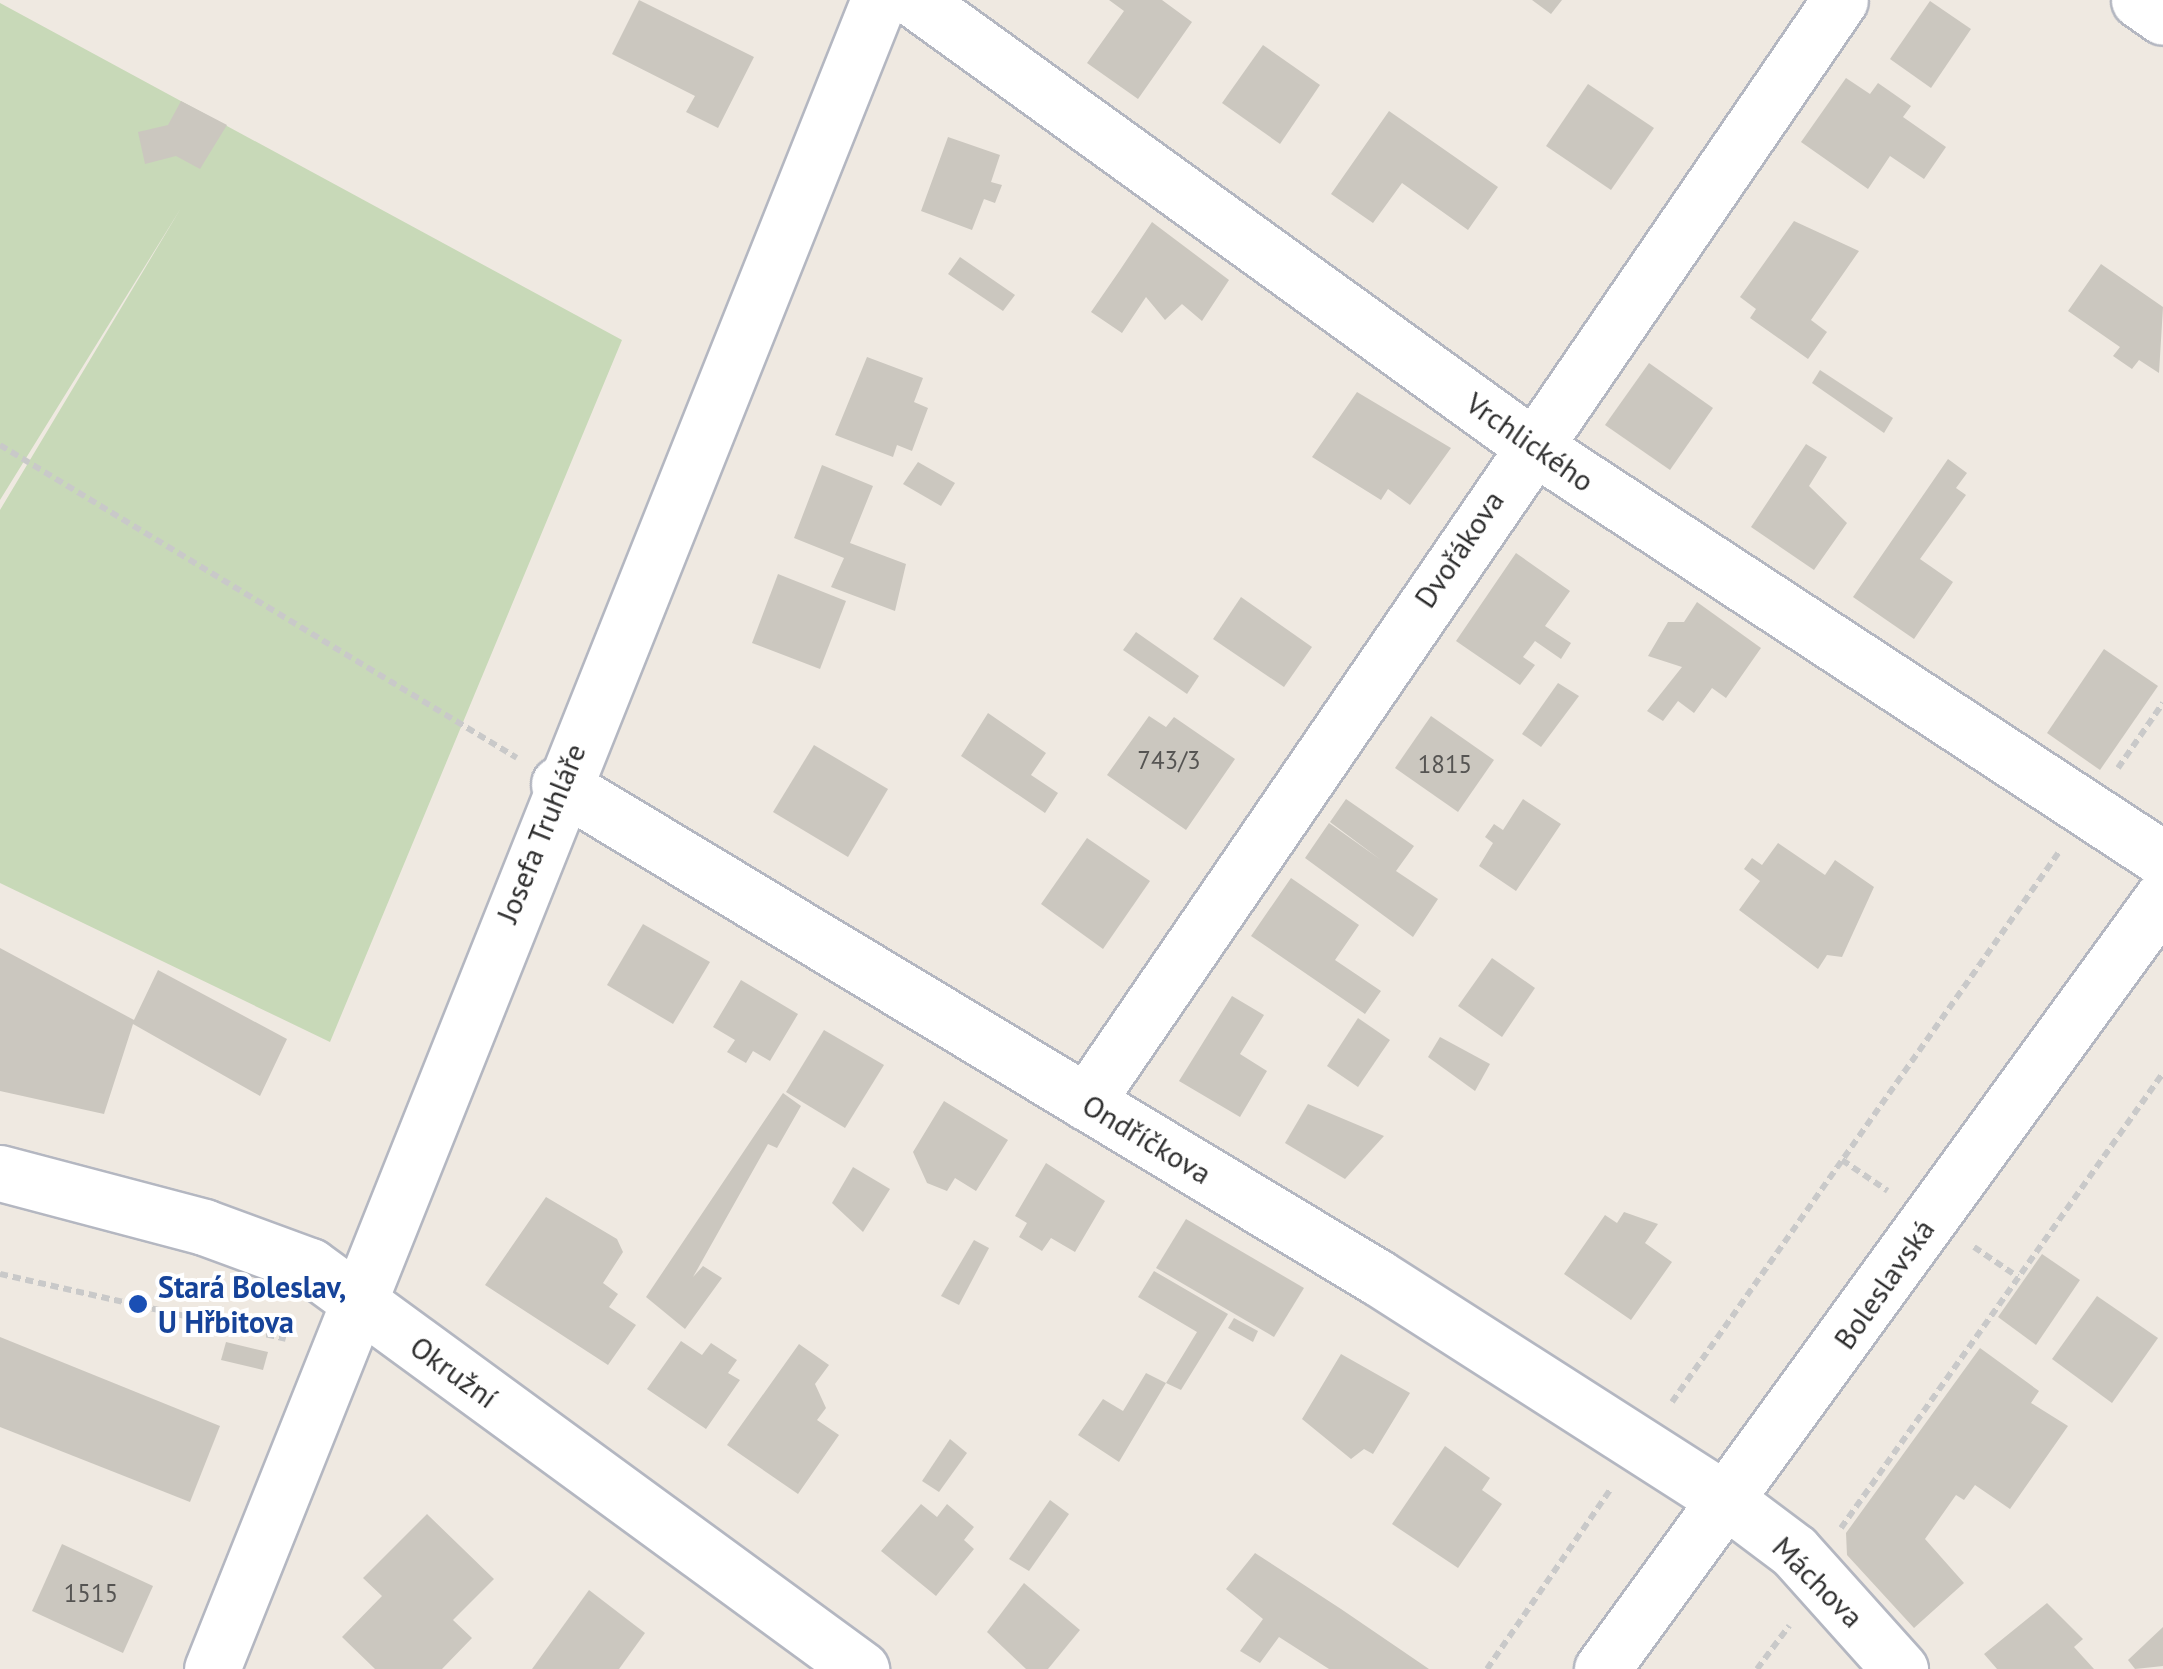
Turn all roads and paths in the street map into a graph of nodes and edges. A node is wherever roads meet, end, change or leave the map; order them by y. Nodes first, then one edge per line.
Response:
1 (879, 0) edge
2 (915, 0) edge
3 (1840, 0) edge
4 (2140, 0) edge
5 (2163, 17) edge
6 (1530, 444) junction
7 (0, 446) edge
8 (2163, 703) edge
9 (559, 784) junction
10 (2088, 810) junction
11 (2163, 860) edge
12 (2163, 897) edge
13 (2163, 1073) edge
14 (1086, 1102) junction
15 (0, 1173) edge
16 (0, 1274) edge
17 (357, 1300) junction
18 (336, 1354) junction
19 (1640, 1446) junction
20 (1730, 1503) junction
21 (1822, 1581) junction
22 (212, 1669) edge
23 (860, 1669) edge
24 (1487, 1669) edge
25 (1602, 1669) edge
26 (1757, 1669) edge
27 (1900, 1669) edge

1 - 9 street, Josefa Truhláře
2 - 6 street, Vrchlického
3 - 6 street, Dvořákova
4 - 5 street
6 - 10 street, Vrchlického
6 - 14 street, Dvořákova
7 - 9 path
8 - 10 path
9 - 14 street, Ondříčkova
9 - 17 street, Josefa Truhláře
10 - 11 street, Vrchlického
10 - 19 path
12 - 20 street, Boleslavská
13 - 21 path
14 - 19 street, Ondříčkova
15 - 17 street, Okružní
16 - 18 path
17 - 18 street, Josefa Truhláře
17 - 23 street, Okružní
18 - 22 street, Josefa Truhláře
19 - 20 street, Ondříčkova
19 - 24 path
20 - 21 street, Máchova
20 - 25 street, Boleslavská
21 - 26 path
21 - 27 street, Máchova

